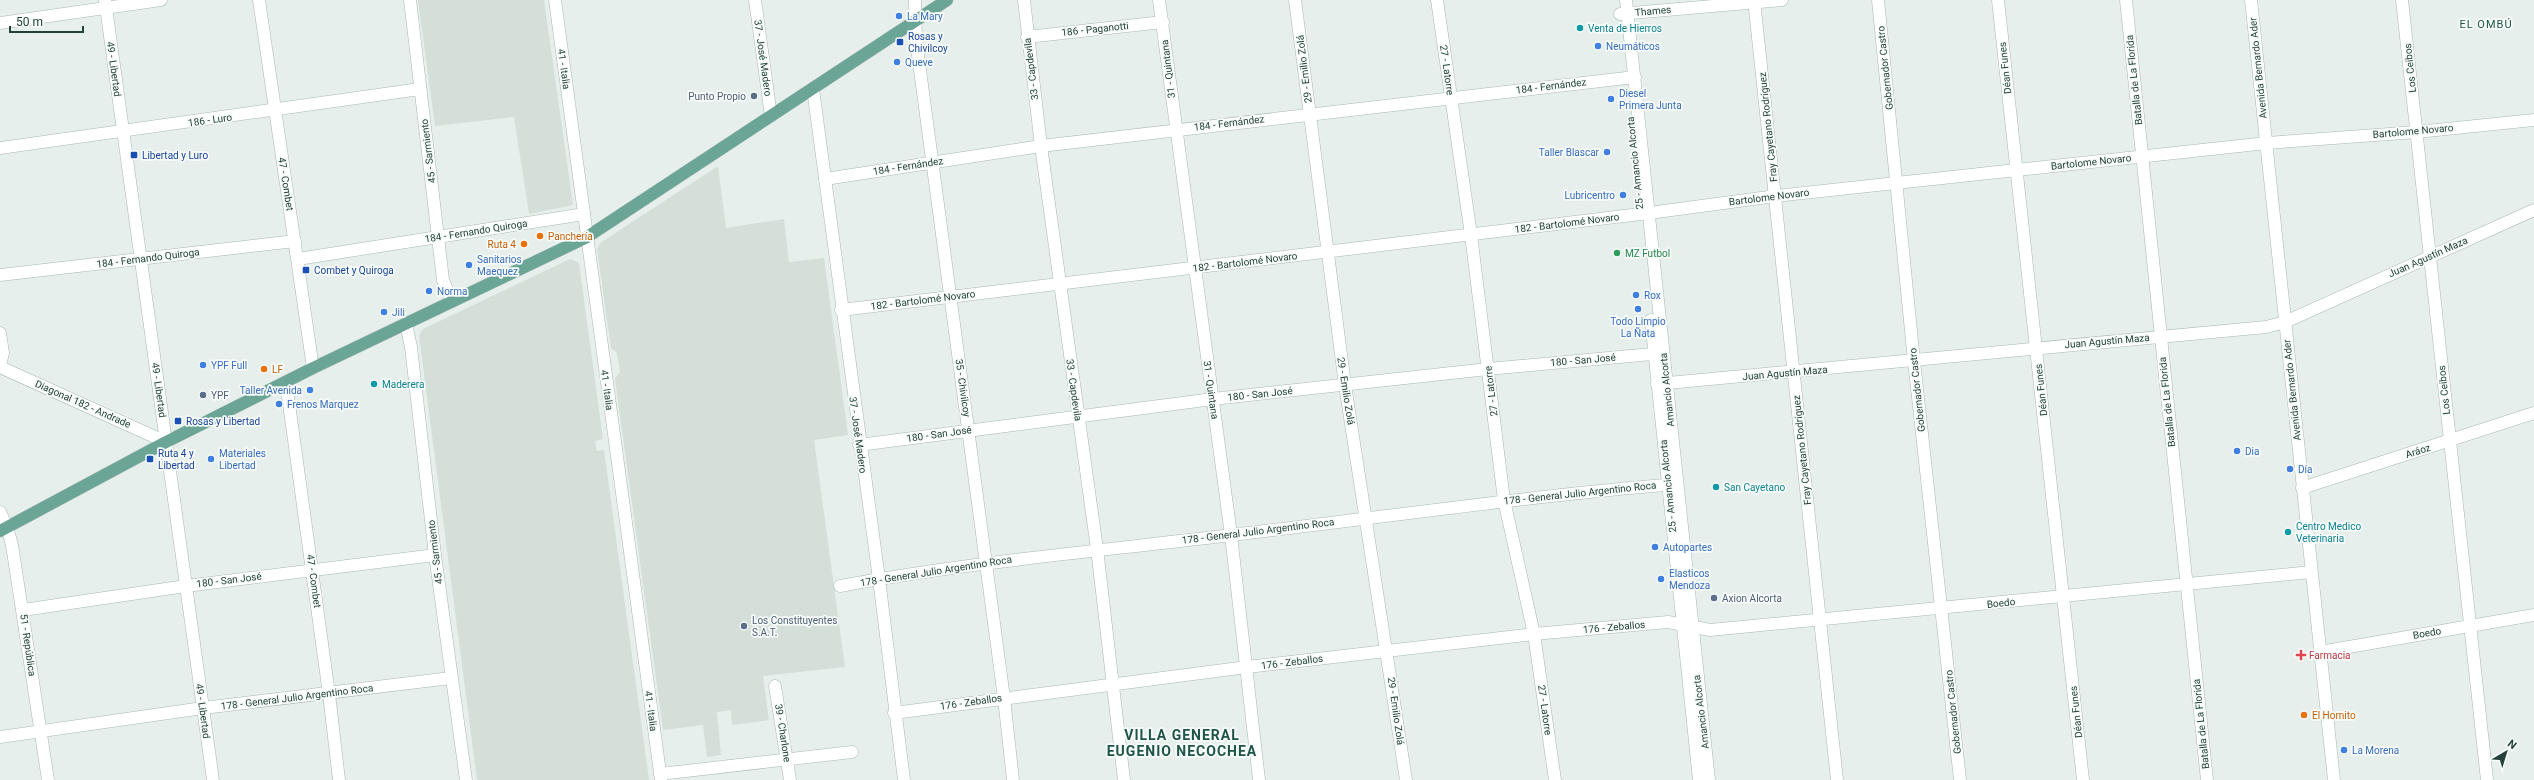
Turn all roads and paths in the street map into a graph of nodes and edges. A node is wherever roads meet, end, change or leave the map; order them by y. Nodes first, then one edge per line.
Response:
1 (160, 0) edge
2 (259, 0) edge
3 (410, 0) edge
4 (555, 0) edge
5 (755, 0) edge
6 (915, 0) edge
7 (947, 0) edge
8 (1024, 0) edge
9 (1159, 0) edge
10 (1295, 0) edge
11 (1437, 0) edge
12 (1618, 0) edge
13 (1626, 0) edge
14 (1782, 0) edge
15 (1878, 0) edge
16 (1998, 0) edge
17 (2126, 0) edge
18 (2251, 0) edge
19 (2402, 0) edge
20 (1754, 1) edge
21 (106, 4) edge
22 (1624, 14) junction
23 (915, 21) junction
24 (1163, 22) junction
25 (0, 23) edge
26 (1027, 37) junction
27 (1630, 77) junction
28 (420, 89) junction
29 (813, 89) junction
30 (1451, 98) junction
31 (275, 110) junction
32 (1309, 113) junction
33 (771, 116) junction
34 (2534, 120) edge
35 (1176, 130) junction
36 (124, 132) junction
37 (2417, 132) junction
38 (2267, 143) junction
39 (1041, 146) junction
40 (0, 148) edge
41 (2143, 156) junction
42 (933, 162) junction
43 (2016, 170) junction
44 (825, 179) junction
45 (1898, 183) junction
46 (1776, 196) junction
47 (2534, 210) edge
48 (584, 214) junction
49 (1645, 214) junction
50 (1471, 234) junction
51 (438, 237) junction
52 (587, 237) junction
53 (296, 241) junction
54 (1327, 252) junction
55 (2430, 256) junction
56 (141, 259) junction
57 (298, 259) junction
58 (1195, 268) junction
59 (0, 276) edge
60 (1059, 284) junction
61 (949, 297) junction
62 (452, 301) junction
63 (841, 310) junction
64 (2285, 322) junction
65 (406, 324) junction
66 (0, 333) edge
67 (2160, 336) junction
68 (2036, 348) junction
69 (1659, 353) junction
70 (1914, 361) junction
71 (0, 366) edge
72 (313, 368) junction
73 (1488, 369) junction
74 (1794, 372) junction
75 (286, 382) junction
76 (1662, 384) junction
77 (1345, 385) junction
78 (1213, 399) junction
79 (2534, 414) edge
80 (1078, 416) junction
81 (969, 430) junction
82 (2450, 441) junction
83 (166, 442) junction
84 (859, 445) junction
85 (1672, 484) junction
86 (2302, 488) junction
87 (1504, 500) junction
88 (0, 512) edge
89 (1366, 517) junction
90 (4, 529) edge
91 (1231, 535) junction
92 (1097, 549) junction
93 (435, 555) junction
94 (986, 563) junction
95 (312, 570) junction
96 (2311, 572) junction
97 (879, 579) junction
98 (2186, 584) junction
99 (186, 586) junction
100 (840, 586) dead end
101 (2063, 596) junction
102 (1942, 608) junction
103 (23, 610) junction
104 (2534, 615) edge
105 (1820, 620) junction
106 (1687, 625) junction
107 (2469, 626) junction
108 (1534, 634) junction
109 (1388, 651) junction
110 (2320, 652) junction
111 (1247, 667) junction
112 (451, 678) junction
113 (1112, 685) junction
114 (775, 686) dead end
115 (329, 694) junction
116 (1004, 698) junction
117 (203, 708) junction
118 (894, 713) junction
119 (41, 731) junction
120 (0, 737) edge
121 (852, 752) dead end
122 (787, 759) junction
123 (660, 777) edge
124 (48, 780) edge
125 (213, 780) edge
126 (339, 780) edge
127 (466, 780) edge
128 (790, 780) edge
129 (904, 780) edge
130 (1013, 780) edge
131 (1124, 780) edge
132 (1259, 780) edge
133 (1406, 780) edge
134 (1555, 780) edge
135 (1699, 780) edge
136 (1709, 780) edge
137 (1837, 780) edge
138 (1960, 780) edge
139 (2083, 780) edge
140 (2207, 780) edge
141 (2334, 780) edge
142 (2487, 780) edge

1 - 21 street
2 - 31 street, 47 - Combet
3 - 28 street, 45 - Sarmiento
4 - 48 street, 41 - Italia
5 - 33 street, 37 - José Madero
6 - 23 street, 35 - Chivilcoy
7 - 23 main road
8 - 26 street, 33 - Capdevila
9 - 24 street, 31 - Quintana
10 - 32 street, 29 - Emilio Zolá
11 - 30 street, 27 - Latorre
12 - 22 street, 25 - Amancio Alcorta
13 - 22 street
14 - 20 street, Thames
15 - 45 street, Gobernador Castro
16 - 43 street, Déan Funes
17 - 41 street, Batalla de La Florida
18 - 38 street, Avenida Bernardo Ader
19 - 37 street, Los Ceibos
20 - 22 street, Thames
20 - 46 street, Fray Cayetano Rodríguez
21 - 25 street
21 - 36 street, 49 - Libertad
22 - 27 street, 25 - Amancio Alcorta
23 - 29 main road
23 - 42 street, 35 - Chivilcoy
24 - 26 street, 186 - Paganotti
24 - 35 street, 31 - Quintana
26 - 39 street, 33 - Capdevila
27 - 30 street, 184 - Fernández
27 - 49 street, 25 - Amancio Alcorta
28 - 31 street, 186 - Luro
28 - 51 street, 45 - Sarmiento
29 - 33 main road
29 - 44 street, 37 - José Madero
30 - 32 street, 184 - Fernández
30 - 50 street, 27 - Latorre
31 - 36 street, 186 - Luro
31 - 53 street, 47 - Combet
32 - 35 street, 184 - Fernández
32 - 54 street, 29 - Emilio Zolá
33 - 52 main road
34 - 37 street, Bartolome Novaro
35 - 39 street, 184 - Fernández
35 - 58 street, 31 - Quintana
36 - 40 street, 186 - Luro
36 - 56 street, 49 - Libertad
37 - 38 street, Bartolome Novaro
37 - 55 street, Los Ceibos
38 - 41 street, Bartolome Novaro
38 - 64 street, Avenida Bernardo Ader
39 - 42 street, 184 - Fernández
39 - 60 street, 33 - Capdevila
41 - 43 street, Bartolome Novaro
41 - 67 street, Batalla de La Florida
42 - 44 street, 184 - Fernández
42 - 61 street, 35 - Chivilcoy
43 - 45 street, Bartolome Novaro
43 - 68 street, Déan Funes
44 - 63 street, 37 - José Madero
45 - 46 street, Bartolome Novaro
45 - 70 street, Gobernador Castro
46 - 49 street, Bartolome Novaro
46 - 74 street, Fray Cayetano Rodríguez
47 - 55 street, Juan Agustín Maza
48 - 51 street, 184 - Fernando Quiroga
48 - 52 street, 41 - Italia
49 - 50 street, 182 - Bartolomé Novaro
49 - 69 street, 25 - Amancio Alcorta
50 - 54 street, 182 - Bartolomé Novaro
50 - 73 street, 27 - Latorre
51 - 57 street, 184 - Fernando Quiroga
51 - 62 street, 45 - Sarmiento
52 - 62 main road
52 - 123 street, 41 - Italia
53 - 56 street, 184 - Fernando Quiroga
53 - 57 street, 47 - Combet
54 - 58 street, 182 - Bartolomé Novaro
54 - 77 street, 29 - Emilio Zolá
55 - 64 street, Juan Agustín Maza
55 - 82 street, Los Ceibos
56 - 59 street, 184 - Fernando Quiroga
56 - 83 street, 49 - Libertad
57 - 72 street, 47 - Combet
58 - 60 street, 182 - Bartolomé Novaro
58 - 78 street, 31 - Quintana
60 - 61 street, 182 - Bartolomé Novaro
60 - 80 street, 33 - Capdevila
61 - 63 street, 182 - Bartolomé Novaro
61 - 81 street, 35 - Chivilcoy
62 - 65 main road
63 - 84 street, 37 - José Madero
64 - 67 street, Juan Agustín Maza
64 - 86 street, Avenida Bernardo Ader
65 - 72 main road
65 - 93 street, 45 - Sarmiento
66 - 71 street
67 - 68 street, Juan Agustín Maza
67 - 98 street, Batalla de La Florida
68 - 70 street, Juan Agustín Maza
68 - 101 street, Déan Funes
69 - 73 street, 180 - San José
69 - 76 street, Amancio Alcorta
70 - 74 street, Juan Agustín Maza
70 - 102 street, Gobernador Castro
71 - 83 street, Diagonal 182 - Andrade
72 - 75 main road
73 - 77 street, 180 - San José
73 - 87 street, 27 - Latorre
74 - 76 street, Juan Agustín Maza
74 - 105 street, Fray Cayetano Rodríguez
75 - 83 main road
75 - 95 street, 47 - Combet
76 - 85 street, Amancio Alcorta
77 - 78 street, 180 - San José
77 - 89 street, 29 - Emilio Zolá
78 - 80 street, 180 - San José
78 - 91 street, 31 - Quintana
79 - 82 street, Aráoz
80 - 81 street, 180 - San José
80 - 92 street, 33 - Capdevila
81 - 84 street, 180 - San José
81 - 94 street, 35 - Chivilcoy
82 - 86 street, Aráoz
82 - 107 street, Los Ceibos
83 - 90 main road
83 - 99 street, 49 - Libertad
84 - 97 street, 37 - José Madero
85 - 87 street, 178 - General Julio Argentino Roca
85 - 106 street, Amancio Alcorta
86 - 96 street, Avenida Bernardo Ader
87 - 89 street, 178 - General Julio Argentino Roca
87 - 108 street, 27 - Latorre
88 - 90 street, 51 - República
89 - 91 street, 178 - General Julio Argentino Roca
89 - 109 street, 29 - Emilio Zolá
90 - 103 street, 51 - República
91 - 92 street, 178 - General Julio Argentino Roca
91 - 111 street, 31 - Quintana
92 - 94 street, 178 - General Julio Argentino Roca
92 - 113 street, 33 - Capdevila
93 - 95 street, 180 - San José
93 - 112 street, 45 - Sarmiento
94 - 97 street, 178 - General Julio Argentino Roca
94 - 116 street, 35 - Chivilcoy
95 - 99 street, 180 - San José
95 - 115 street, 47 - Combet
96 - 98 street, Boedo
96 - 110 street, Avenida Bernardo Ader
97 - 100 street, 178 - General Julio Argentino Roca
97 - 118 street, 37 - José Madero
98 - 101 street, Boedo
98 - 140 street, Batalla de La Florida
99 - 103 street, 180 - San José
99 - 117 street, 49 - Libertad
101 - 102 street, Boedo
101 - 139 street, Déan Funes
102 - 105 street, Boedo
102 - 138 street, Gobernador Castro
103 - 119 street, 51 - República
104 - 107 street, Boedo
105 - 106 street, Boedo
105 - 137 street, Fray Cayetano Rodríguez
106 - 108 street, 176 - Zeballos
106 - 135 street
106 - 136 street, Amancio Alcorta
107 - 110 street, Boedo
107 - 142 street, Los Ceibos
108 - 109 street, 176 - Zeballos
108 - 134 street, 27 - Latorre
109 - 111 street, 176 - Zeballos
109 - 133 street, 29 - Emilio Zolá
110 - 141 street, Avenida Bernardo Ader
111 - 113 street, 176 - Zeballos
111 - 132 street, 31 - Quintana
112 - 115 street, 178 - General Julio Argentino Roca
112 - 127 street, 45 - Sarmiento
113 - 116 street, 176 - Zeballos
113 - 131 street, 33 - Capdevila
114 - 122 street, 39 - Charlone
115 - 117 street, 178 - General Julio Argentino Roca
115 - 126 street, 47 - Combet
116 - 118 street, 176 - Zeballos
116 - 130 street, 35 - Chivilcoy
117 - 119 street, 178 - General Julio Argentino Roca
117 - 125 street, 49 - Libertad
118 - 129 street, 37 - José Madero
119 - 120 street, 178 - General Julio Argentino Roca
119 - 124 street, 51 - República
121 - 122 street
122 - 123 street
122 - 128 street, 39 - Charlone

